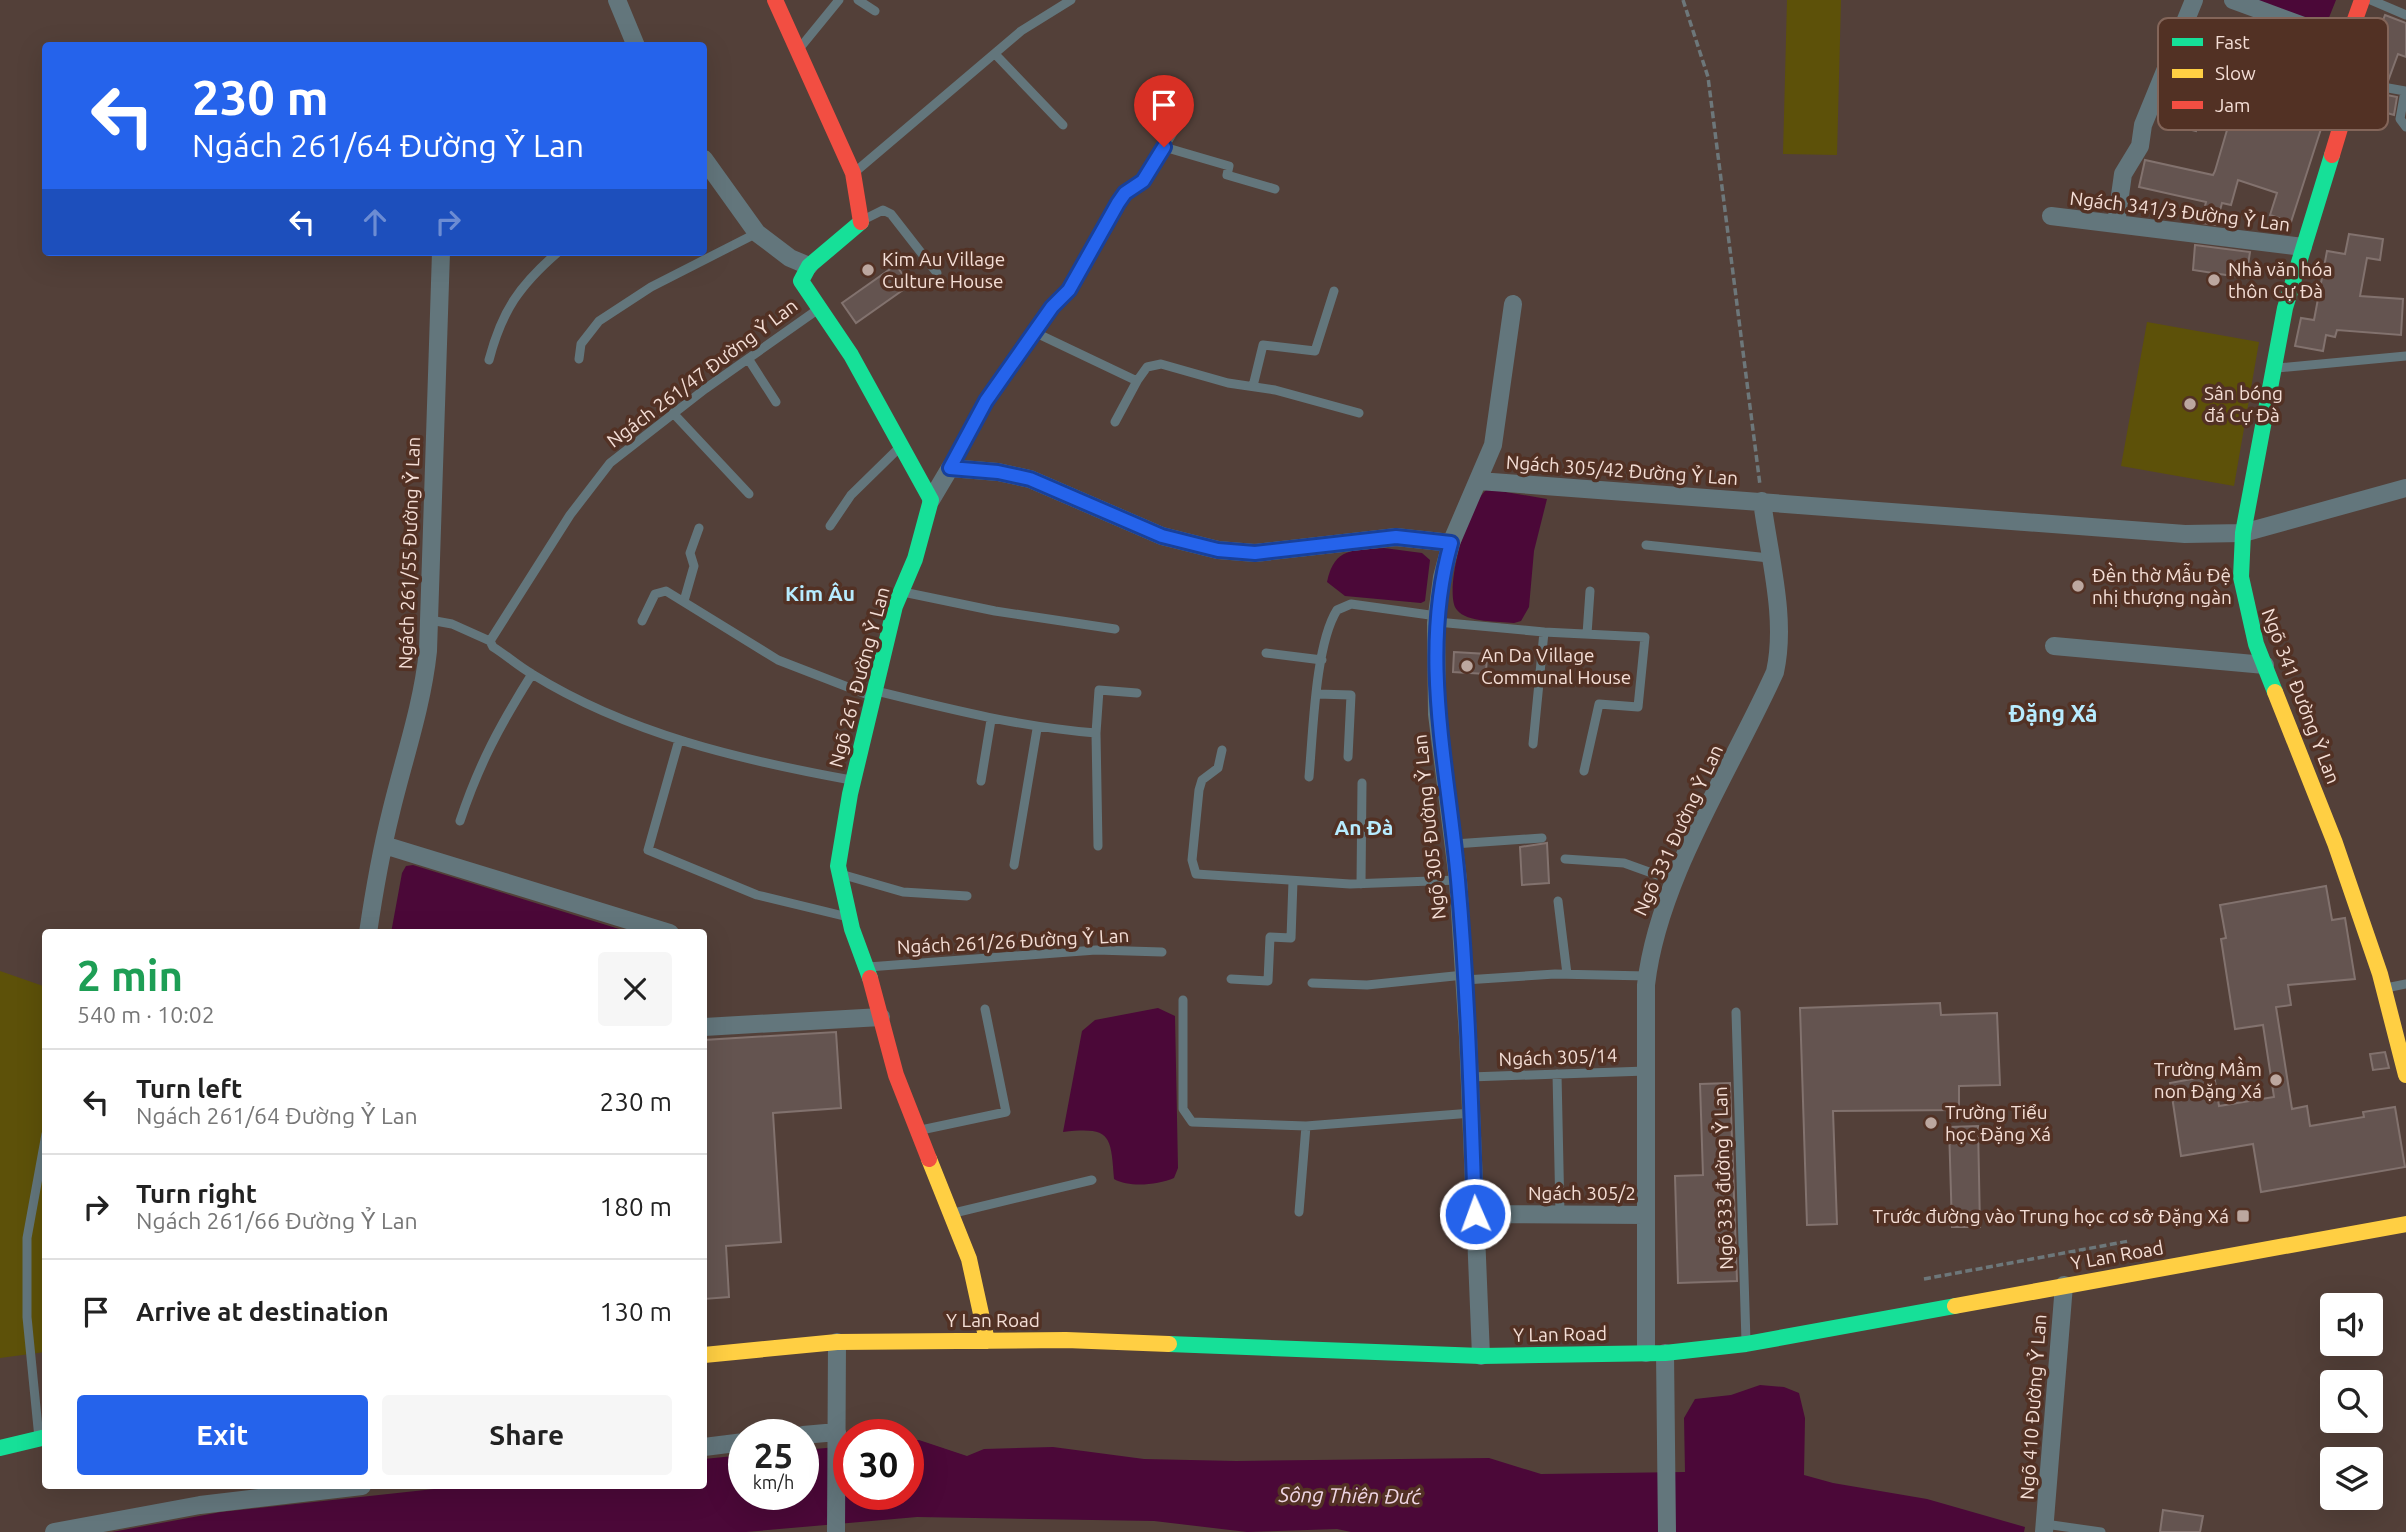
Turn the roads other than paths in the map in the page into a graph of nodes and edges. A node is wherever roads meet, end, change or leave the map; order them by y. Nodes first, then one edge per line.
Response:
1 (617, 0) edge
2 (775, 0) edge
3 (839, 0) edge
4 (858, 0) edge
5 (1071, 0) edge
6 (2194, 0) edge
7 (2233, 0) edge
8 (2362, 0) edge
9 (2371, 0) edge
10 (875, 12) dead end
11 (2406, 15) edge
12 (2187, 18) edge
13 (2282, 18) edge
14 (2356, 18) edge
15 (634, 42) edge
16 (798, 50) junction
17 (995, 54) junction
18 (1173, 86) dead end
19 (2388, 87) edge
20 (2158, 88) edge
21 (2406, 90) edge
22 (1063, 125) dead end
23 (2406, 127) edge
24 (2339, 130) edge
25 (1164, 147) junction
26 (707, 166) edge
27 (853, 173) junction
28 (1275, 189) dead end
29 (2051, 216) dead end
30 (863, 220) junction
31 (2116, 225) junction
32 (757, 233) junction
33 (2303, 247) junction
34 (441, 256) edge
35 (554, 256) edge
36 (809, 266) junction
37 (937, 273) dead end
38 (1334, 291) dead end
39 (1513, 304) dead end
40 (818, 309) junction
41 (1034, 332) junction
42 (2406, 356) edge
43 (579, 359) dead end
44 (489, 360) dead end
45 (749, 360) junction
46 (2272, 369) junction
47 (1137, 381) junction
48 (1253, 386) junction
49 (776, 402) dead end
50 (673, 413) junction
51 (1359, 413) dead end
52 (1115, 422) dead end
53 (901, 446) junction
54 (950, 468) junction
55 (1479, 481) junction
56 (2406, 488) edge
57 (748, 494) dead end
58 (931, 500) junction
59 (1762, 501) junction
60 (830, 526) dead end
61 (699, 528) dead end
62 (2243, 533) junction
63 (1451, 543) junction
64 (1646, 545) dead end
65 (1769, 558) junction
66 (1590, 591) dead end
67 (901, 592) junction
68 (684, 601) junction
69 (1437, 619) junction
70 (430, 620) junction
71 (642, 621) dead end
72 (1115, 629) dead end
73 (1544, 632) junction
74 (1587, 634) junction
75 (491, 640) junction
76 (2054, 646) dead end
77 (1266, 653) dead end
78 (1322, 660) junction
79 (2265, 665) junction
80 (532, 674) junction
81 (1137, 693) dead end
82 (873, 694) junction
83 (1317, 694) junction
84 (991, 720) junction
85 (1037, 729) junction
86 (1096, 733) junction
87 (679, 740) junction
88 (1533, 744) dead end
89 (1222, 750) dead end
90 (1348, 757) dead end
91 (1584, 771) dead end
92 (1309, 777) dead end
93 (853, 780) junction
94 (981, 780) dead end
95 (1362, 783) dead end
96 (460, 821) dead end
97 (1542, 838) dead end
98 (1454, 844) junction
99 (384, 845) junction
100 (1098, 846) dead end
101 (1564, 859) dead end
102 (1014, 865) dead end
103 (839, 873) junction
104 (1458, 880) junction
105 (1293, 881) junction
106 (1674, 881) junction
107 (1361, 884) junction
108 (967, 896) dead end
109 (1558, 901) dead end
110 (850, 917) junction
111 (370, 929) edge
112 (657, 929) edge
113 (1162, 952) dead end
114 (867, 967) junction
115 (1567, 974) junction
116 (1647, 976) junction
117 (1465, 977) junction
118 (1231, 979) dead end
119 (1312, 983) dead end
120 (2406, 984) edge
121 (2385, 989) junction
122 (1183, 1000) dead end
123 (985, 1009) dead end
124 (1736, 1012) dead end
125 (881, 1017) junction
126 (707, 1027) edge
127 (1646, 1071) junction
128 (1557, 1074) junction
129 (2406, 1075) edge
130 (1470, 1077) junction
131 (1472, 1113) junction
132 (1306, 1126) junction
133 (919, 1130) junction
134 (42, 1156) edge
135 (1092, 1180) dead end
136 (1299, 1212) dead end
137 (953, 1213) junction
138 (1475, 1214) junction
139 (1560, 1214) junction
140 (1646, 1214) junction
141 (2406, 1224) edge
142 (2064, 1286) junction
143 (987, 1341) junction
144 (837, 1342) junction
145 (1746, 1344) junction
146 (1646, 1353) junction
147 (1665, 1353) junction
148 (707, 1355) edge
149 (1481, 1356) junction
150 (837, 1419) edge
151 (42, 1438) edge
152 (728, 1444) edge
153 (707, 1447) edge
154 (0, 1448) edge
155 (336, 1489) edge
156 (836, 1510) edge
157 (2045, 1528) edge
158 (54, 1532) edge
159 (836, 1532) edge
160 (1667, 1532) edge
161 (2101, 1532) edge

1 - 15 street
2 - 16 street
3 - 16 lane
4 - 10 lane
5 - 17 lane
6 - 12 street
7 - 13 street
8 - 14 street
9 - 11 lane
16 - 27 street
17 - 22 lane
17 - 27 lane
18 - 25 lane
19 - 21 lane
20 - 31 street
21 - 23 lane
24 - 33 street, Ngõ 341 Đường Ỷ Lan
25 - 28 lane
25 - 41 lane
26 - 32 street
27 - 30 street
29 - 31 street, Ngách 341/3 Đường Ỷ Lan
30 - 36 street
30 - 37 lane
31 - 33 street, Ngách 341/3 Đường Ỷ Lan
32 - 36 street
32 - 43 lane
33 - 46 street, Ngõ 341 Đường Ỷ Lan
34 - 70 street, Ngách 261/55 Đường Ỷ Lan
35 - 44 lane
36 - 40 street
38 - 48 lane
39 - 55 street, Ngõ 305 Đường Ỷ Lan
40 - 45 lane, Ngách 261/47 Đường Ỷ Lan
40 - 53 street
41 - 47 lane
41 - 54 lane
42 - 46 lane
45 - 49 lane
45 - 50 lane, Ngách 261/47 Đường Ỷ Lan
46 - 62 street, Ngõ 341 Đường Ỷ Lan
47 - 48 lane
47 - 52 lane
48 - 51 lane
50 - 57 lane
50 - 75 lane, Ngách 261/47 Đường Ỷ Lan
53 - 58 street
53 - 60 lane
54 - 58 street
54 - 63 street
55 - 59 street, Ngách 305/42 Đường Ỷ Lan
55 - 63 street, Ngõ 305 Đường Ỷ Lan
56 - 62 street, Ngách 305/42 Đường Ỷ Lan
58 - 67 street, Ngõ 261 Đường Ỷ Lan
59 - 62 street, Ngách 305/42 Đường Ỷ Lan
59 - 65 street, Ngõ 331 Đường Ỷ Lan
61 - 68 lane
62 - 79 street, Ngõ 341 Đường Ỷ Lan
63 - 69 street, Ngõ 305 Đường Ỷ Lan
64 - 65 lane
65 - 106 street, Ngõ 331 Đường Ỷ Lan
66 - 74 lane
67 - 72 lane
67 - 82 street, Ngõ 261 Đường Ỷ Lan
68 - 71 lane
68 - 82 lane
69 - 73 lane
69 - 78 lane
69 - 98 street, Ngõ 305 Đường Ỷ Lan
70 - 75 lane
70 - 99 street, Ngách 261/55 Đường Ỷ Lan
73 - 74 lane
73 - 88 lane
74 - 91 lane
75 - 80 lane
76 - 79 street
77 - 78 lane
78 - 83 lane
79 - 121 street, Ngõ 341 Đường Ỷ Lan
80 - 87 lane
80 - 96 lane
81 - 86 lane
82 - 84 lane
82 - 93 street, Ngõ 261 Đường Ỷ Lan
83 - 90 lane
83 - 92 lane
84 - 85 lane
84 - 94 lane
85 - 86 lane
85 - 102 lane
86 - 100 lane
87 - 93 lane
87 - 110 lane
89 - 105 lane
93 - 103 street, Ngõ 261 Đường Ỷ Lan
95 - 107 lane
97 - 98 lane
98 - 104 street, Ngõ 305 Đường Ỷ Lan
99 - 111 street, Ngách 261/55 Đường Ỷ Lan
99 - 112 street
101 - 106 lane
103 - 108 lane
103 - 110 street, Ngõ 261 Đường Ỷ Lan
104 - 107 lane
104 - 117 street, Ngõ 305 Đường Ỷ Lan
105 - 107 lane
105 - 118 lane
106 - 116 street, Ngõ 331 Đường Ỷ Lan
109 - 115 lane
110 - 114 street, Ngõ 261 Đường Ỷ Lan
113 - 114 lane, Ngách 261/26 Đường Ỷ Lan
114 - 125 street, Ngõ 261 Đường Ỷ Lan
115 - 116 lane
115 - 117 lane
116 - 127 street, Ngõ 331 Đường Ỷ Lan
117 - 119 lane
117 - 130 street, Ngõ 305 Đường Ỷ Lan
120 - 121 lane
121 - 129 street, Ngõ 341 Đường Ỷ Lan
122 - 132 lane
123 - 133 lane
124 - 145 lane, Ngõ 333 đường Ỷ Lan
125 - 126 street
125 - 133 street, Ngõ 261 Đường Ỷ Lan
127 - 128 lane, Ngách 305/14
127 - 140 street, Ngõ 331 Đường Ỷ Lan
128 - 130 lane, Ngách 305/14
128 - 139 lane
130 - 131 street, Ngõ 305 Đường Ỷ Lan
131 - 132 lane
131 - 138 street, Ngõ 305 Đường Ỷ Lan
132 - 136 lane
133 - 137 street, Ngõ 261 Đường Ỷ Lan
134 - 151 lane
135 - 137 lane
137 - 143 street, Ngõ 261 Đường Ỷ Lan
138 - 139 street, Ngách 305/2
138 - 149 street, Ngõ 305 Đường Ỷ Lan
139 - 140 street, Ngách 305/2
140 - 146 street, Ngõ 331 Đường Ỷ Lan
141 - 142 street, Y Lan Road
142 - 145 street, Y Lan Road
142 - 157 street, Ngõ 410 Đường Ỷ Lan
143 - 144 street, Y Lan Road
143 - 149 street, Y Lan Road
144 - 148 street, Y Lan Road
144 - 150 street
145 - 147 street, Y Lan Road
146 - 147 street, Y Lan Road
146 - 149 street, Y Lan Road
147 - 160 street
151 - 154 street
152 - 153 street
155 - 158 street
156 - 159 street
157 - 161 lane

